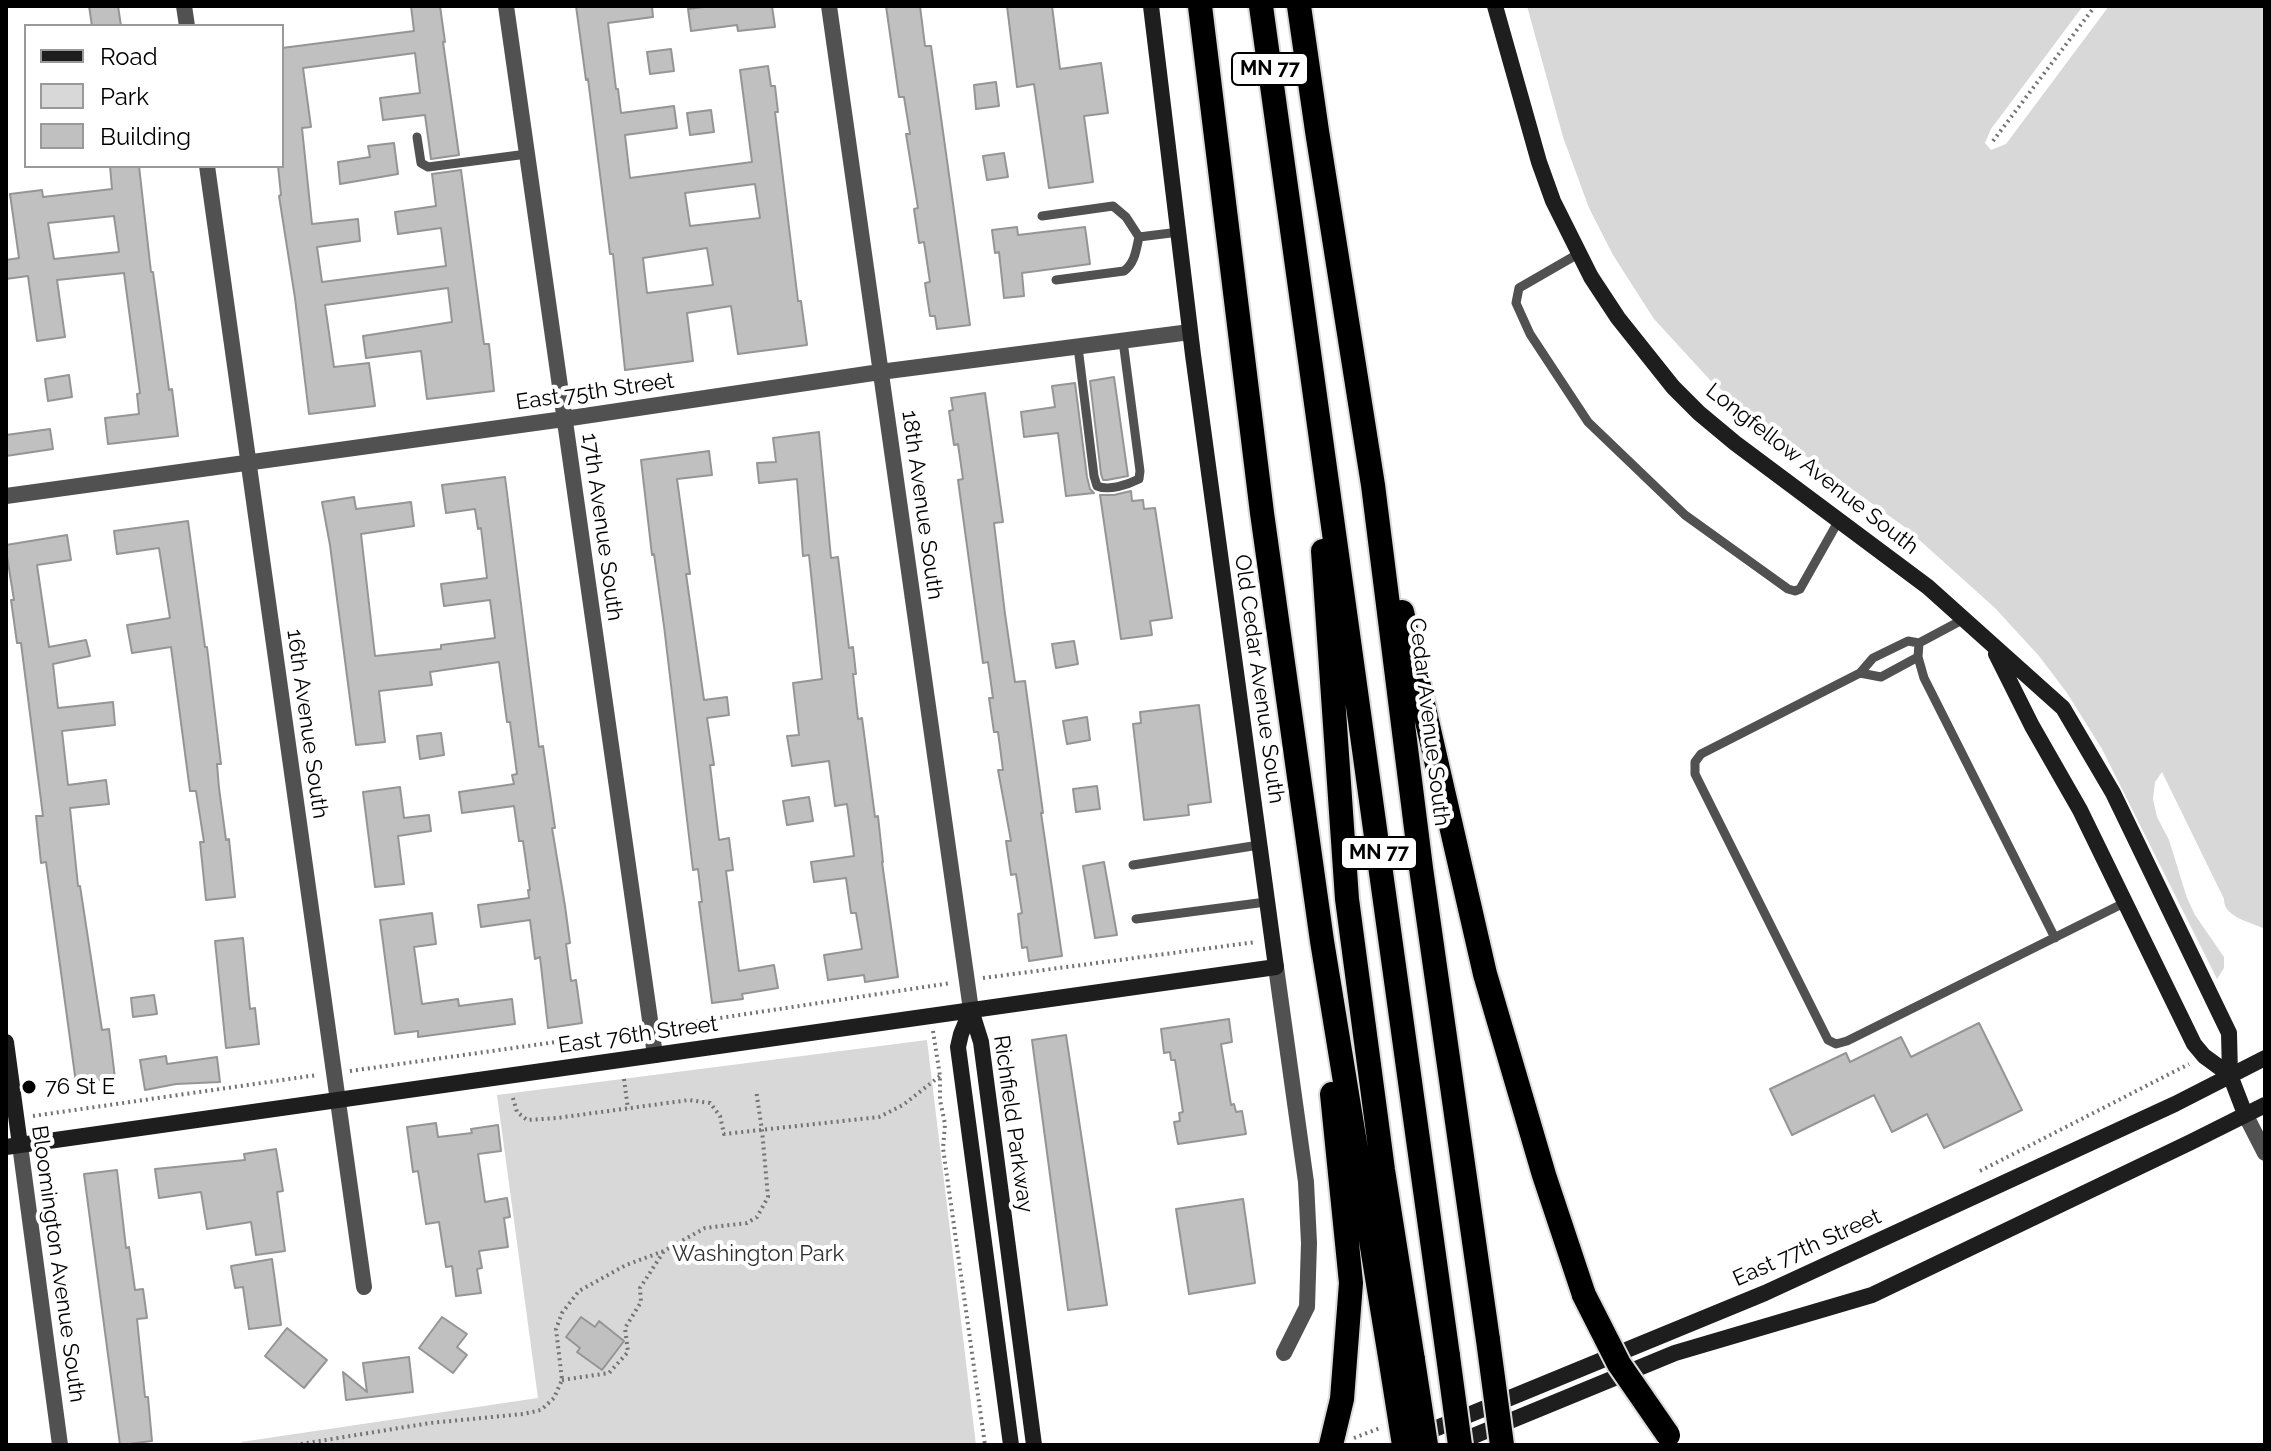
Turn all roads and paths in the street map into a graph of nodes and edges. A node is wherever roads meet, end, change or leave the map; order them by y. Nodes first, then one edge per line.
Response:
1 (506, 6) edge
2 (829, 6) edge
3 (1151, 6) edge
4 (1200, 6) edge
5 (1261, 6) edge
6 (1299, 6) edge
7 (1495, 6) edge
8 (2095, 6) edge
9 (417, 137) dead end
10 (1993, 141) dead end
11 (527, 154) junction
12 (207, 168) edge
13 (1042, 216) dead end
14 (1179, 232) junction
15 (1139, 237) junction
16 (1578, 254) junction
17 (1056, 280) dead end
18 (1190, 332) junction
19 (1123, 341) junction
20 (1078, 347) junction
21 (1310, 349) junction
22 (880, 372) junction
23 (564, 419) junction
24 (247, 462) junction
25 (1373, 485) junction
26 (6, 496) edge
27 (1839, 520) junction
28 (1964, 619) junction
29 (1919, 643) junction
30 (1991, 645) junction
31 (1918, 657) junction
32 (1860, 673) junction
33 (1259, 845) junction
34 (1133, 865) dead end
35 (1266, 902) junction
36 (2124, 903) junction
37 (1136, 919) dead end
38 (2055, 938) junction
39 (1322, 941) junction
40 (1254, 943) dead end
41 (1276, 967) junction
42 (984, 978) dead end
43 (945, 984) dead end
44 (971, 1010) junction
45 (667, 1025) dead end
46 (629, 1031) dead end
47 (933, 1039) dead end
48 (6, 1042) edge
49 (655, 1055) junction
50 (2265, 1058) edge
51 (353, 1070) dead end
52 (2230, 1075) junction
53 (313, 1076) dead end
54 (940, 1076) junction
55 (2164, 1078) dead end
56 (756, 1090) dead end
57 (513, 1098) dead end
58 (339, 1100) junction
59 (2265, 1105) edge
60 (2245, 1114) junction
61 (41, 1115) dead end
62 (762, 1130) junction
63 (13, 1146) edge
64 (2265, 1153) edge
65 (1968, 1177) dead end
66 (664, 1251) junction
67 (364, 1287) dead end
68 (1284, 1353) dead end
69 (1402, 1361) junction
70 (562, 1380) junction
71 (1672, 1440) edge
72 (60, 1445) edge
73 (295, 1445) edge
74 (985, 1445) edge
75 (1011, 1445) edge
76 (1034, 1445) edge
77 (1331, 1445) edge
78 (1395, 1445) edge
79 (1404, 1445) edge
80 (1426, 1445) edge
81 (1452, 1445) edge
82 (1460, 1445) edge
83 (1502, 1445) edge

1 - 11 street, 17th Avenue South
2 - 22 street, 18th Avenue South
3 - 14 street, Old Cedar Avenue South
4 - 39 highway
5 - 21 highway, MN 77
6 - 25 highway, Cedar Avenue South / MN 77
7 - 16 street, Longfellow Avenue South
8 - 10 path
9 - 11 lane
11 - 23 street, 17th Avenue South
12 - 24 street, 16th Avenue South
13 - 15 lane
14 - 15 lane
14 - 18 street, Old Cedar Avenue South
15 - 17 lane
16 - 27 street, Longfellow Avenue South
16 - 27 lane
18 - 19 street, East 75th Street
18 - 33 street, Old Cedar Avenue South
19 - 20 street, East 75th Street
19 - 20 lane
20 - 22 street, East 75th Street
21 - 69 highway
21 - 82 highway, MN 77, bridge
22 - 23 street, East 75th Street
22 - 44 street, 18th Avenue South
23 - 24 street, East 75th Street
23 - 49 street, 17th Avenue South
24 - 26 street, East 75th Street
24 - 58 street, 16th Avenue South
25 - 71 highway, bridge
25 - 83 highway, Cedar Avenue South / MN 77, bridge
27 - 28 street, Longfellow Avenue South
28 - 29 lane
28 - 30 street, Longfellow Avenue South
29 - 31 lane
29 - 32 lane
30 - 36 street, Longfellow Avenue South
30 - 52 street, Longfellow Avenue South
31 - 32 lane
31 - 38 lane
32 - 38 lane
33 - 34 lane
33 - 35 street, Old Cedar Avenue South
35 - 37 lane
35 - 41 street, Old Cedar Avenue South
36 - 38 lane
36 - 52 street, Longfellow Avenue South
39 - 69 highway
39 - 77 highway
40 - 42 path
41 - 44 street, East 76th Street
41 - 68 street, Old Cedar Avenue South
43 - 45 path
44 - 49 street, East 76th Street
44 - 75 street, Richfield Parkway
44 - 76 street, Richfield Parkway
46 - 51 path
47 - 54 path
48 - 63 street, Bloomington Avenue South
49 - 58 street, East 76th Street
50 - 52 street, East 77th Street
52 - 60 street, Longfellow Avenue South
52 - 78 street, East 77th Street
53 - 61 path
54 - 62 path
54 - 74 path
55 - 65 path
56 - 62 path
57 - 62 path
58 - 63 street, East 76th Street
58 - 67 street, 16th Avenue South
59 - 60 street
60 - 64 street
60 - 81 street
62 - 66 path
63 - 72 street, Bloomington Avenue South
66 - 70 path
66 - 70 path
69 - 79 highway, bridge
69 - 80 highway, bridge
70 - 73 path

